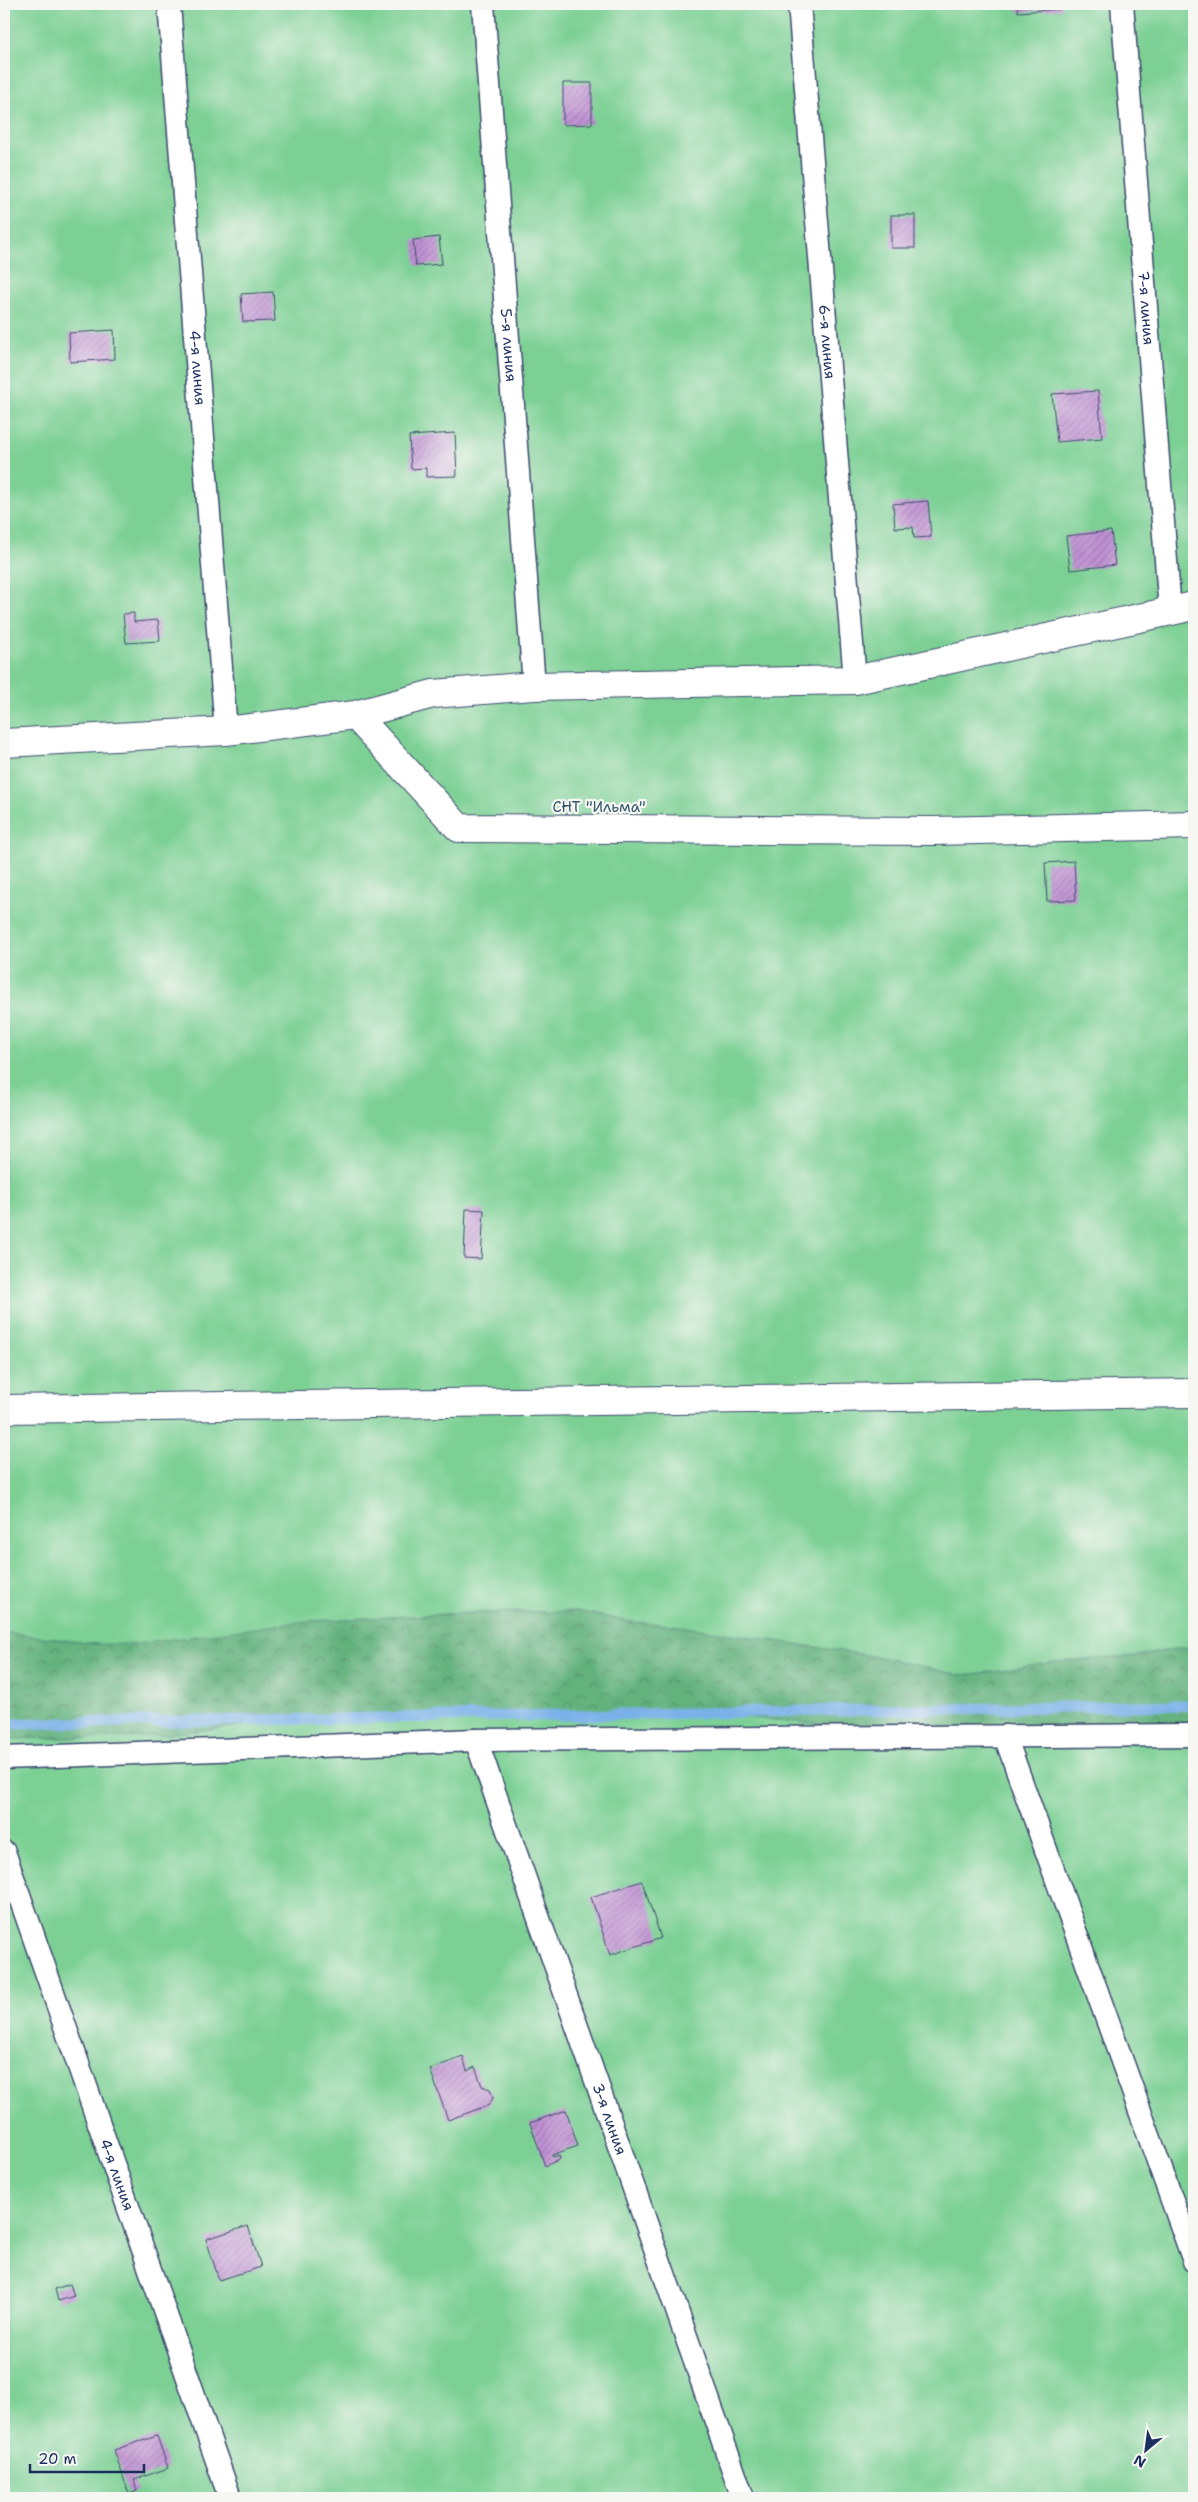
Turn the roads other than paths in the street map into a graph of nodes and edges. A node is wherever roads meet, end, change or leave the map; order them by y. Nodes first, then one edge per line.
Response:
1 (169, 4) edge
2 (482, 4) edge
3 (800, 4) edge
4 (1122, 4) edge
5 (1182, 609) edge
6 (856, 680) junction
7 (534, 686) junction
8 (355, 715) junction
9 (226, 731) junction
10 (4, 743) edge
11 (1194, 825) edge
12 (1194, 1392) edge
13 (4, 1409) edge
14 (1194, 1735) edge
15 (1005, 1736) junction
16 (476, 1740) junction
17 (4, 1758) edge
18 (4, 1852) edge
19 (1194, 2261) edge
20 (230, 2498) edge
21 (743, 2498) edge

1 - 9 lane, 4-я линия
2 - 7 lane, 5-я линия
3 - 6 lane, 6-я линия
4 - 5 lane, 7-я линия
5 - 6 street
6 - 7 street
7 - 8 street
8 - 9 street
8 - 11 street
9 - 10 street
12 - 13 street
14 - 15 lane
15 - 16 lane
15 - 19 lane
16 - 17 lane
16 - 21 lane, 3-я линия
18 - 20 lane, 4-я линия

